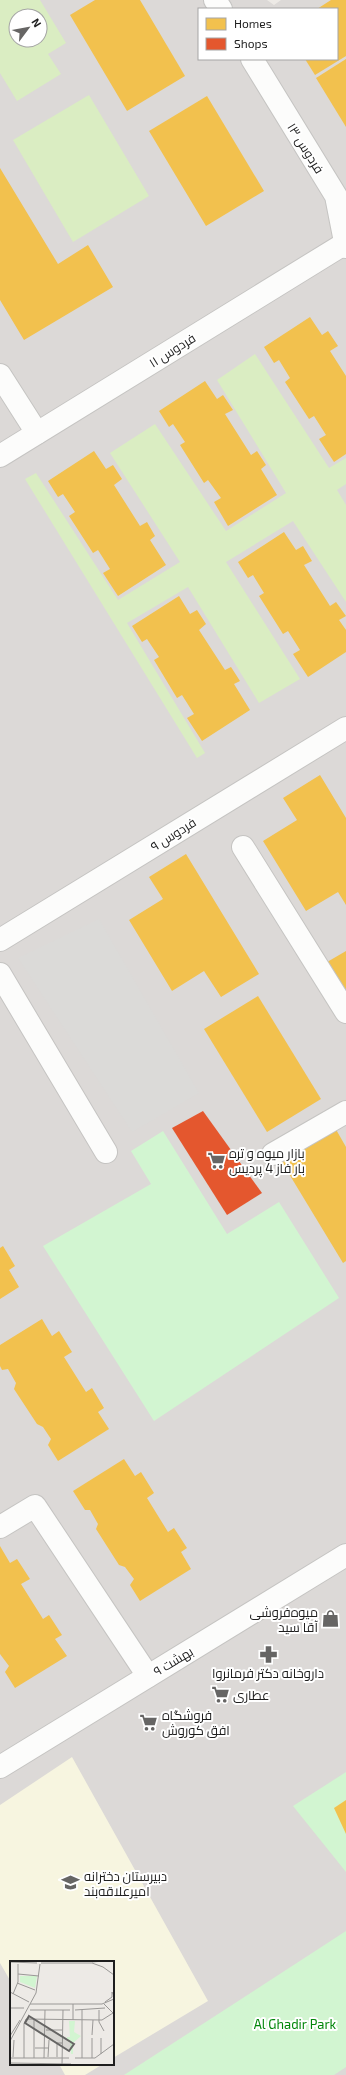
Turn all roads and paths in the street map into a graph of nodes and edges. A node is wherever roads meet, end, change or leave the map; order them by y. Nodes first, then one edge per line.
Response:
1 (253, 60) edge
2 (345, 245) edge
3 (0, 375) edge
4 (37, 433) junction
5 (0, 456) edge
6 (346, 728) edge
7 (244, 846) dead end
8 (0, 940) edge
9 (0, 974) edge
10 (346, 1012) edge
11 (346, 1112) edge
12 (106, 1152) dead end
13 (273, 1154) dead end
14 (0, 1527) edge
15 (346, 1555) edge
16 (148, 1676) junction
17 (0, 1767) edge

1 - 2 street, فردوس ۱۳
2 - 4 street, فردوس ۱۱
3 - 4 street
4 - 5 street, فردوس ۱۱
6 - 8 street, فردوس ۹
7 - 10 street
9 - 12 street
11 - 13 street
14 - 16 street
15 - 16 street, بهشت ۹
16 - 17 street, بهشت ۹

